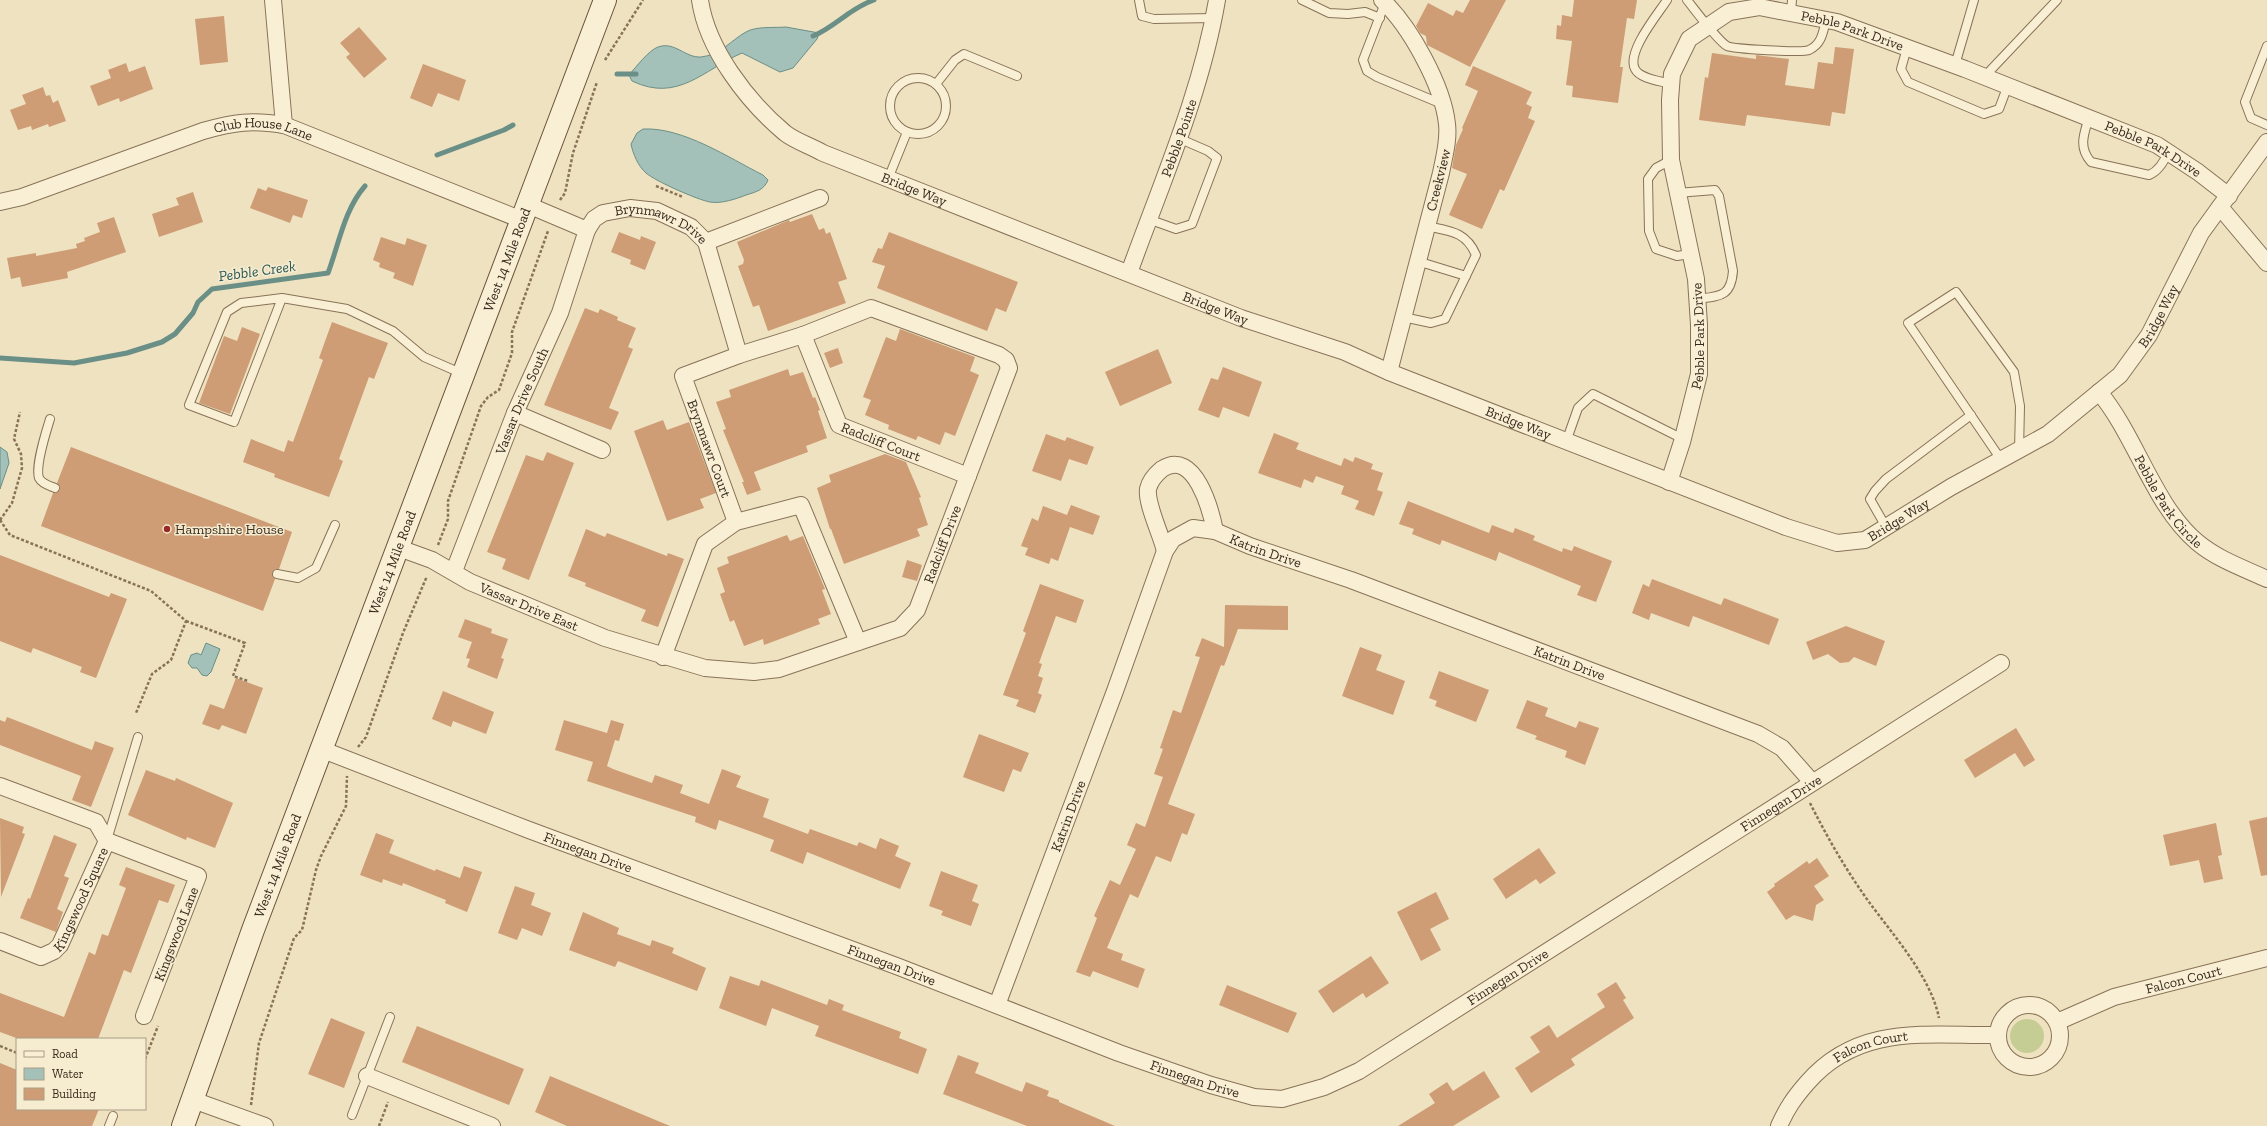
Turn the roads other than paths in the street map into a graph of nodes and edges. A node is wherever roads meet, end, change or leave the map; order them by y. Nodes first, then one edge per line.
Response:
1 (273, 0) edge
2 (605, 0) edge
3 (700, 0) edge
4 (1139, 0) edge
5 (1217, 0) edge
6 (1302, 0) edge
7 (1667, 0) edge
8 (1687, 0) edge
9 (1974, 0) edge
10 (2057, 0) edge
11 (1318, 4) edge
12 (1384, 5) edge
13 (1792, 6) edge
14 (1214, 18) junction
15 (1826, 20) junction
16 (1709, 25) junction
17 (2267, 46) edge
18 (1907, 48) junction
19 (1954, 65) junction
20 (1017, 76) dead end
21 (1985, 76) junction
22 (936, 84) junction
23 (1671, 84) junction
24 (2008, 85) junction
25 (1443, 104) junction
26 (2089, 117) junction
27 (284, 125) junction
28 (2267, 125) edge
29 (907, 132) junction
30 (1178, 138) junction
31 (2267, 142) edge
32 (2168, 152) junction
33 (1671, 160) junction
34 (888, 179) junction
35 (1677, 193) junction
36 (820, 198) dead end
37 (2225, 201) junction
38 (0, 202) edge
39 (525, 213) junction
40 (1148, 219) junction
41 (1426, 226) junction
42 (587, 230) junction
43 (706, 242) junction
44 (1690, 254) junction
45 (1417, 261) junction
46 (2267, 263) edge
47 (1129, 273) junction
48 (1466, 276) junction
49 (282, 298) junction
50 (1697, 299) junction
51 (1403, 317) junction
52 (803, 335) junction
53 (739, 355) junction
54 (1389, 372) junction
55 (464, 374) junction
56 (2099, 392) junction
57 (515, 414) junction
58 (1971, 415) junction
59 (50, 419) dead end
60 (1683, 439) junction
61 (1566, 442) junction
62 (602, 450) dead end
63 (2019, 451) junction
64 (2002, 461) junction
65 (968, 476) junction
66 (1669, 482) junction
67 (55, 488) dead end
68 (736, 522) junction
69 (335, 525) dead end
70 (1886, 527) junction
71 (1215, 531) junction
72 (398, 548) junction
73 (1165, 551) junction
74 (454, 571) junction
75 (277, 574) dead end
76 (2267, 579) edge
77 (858, 642) junction
78 (663, 656) junction
79 (2001, 663) dead end
80 (138, 737) dead end
81 (323, 750) junction
82 (1807, 785) junction
83 (0, 786) edge
84 (107, 841) junction
85 (0, 941) edge
86 (2267, 958) edge
87 (997, 1005) junction
88 (144, 1016) road end
89 (390, 1018) dead end
90 (2057, 1022) junction
91 (1997, 1035) junction
92 (367, 1076) junction
93 (193, 1100) junction
94 (352, 1115) dead end
95 (113, 1116) dead end
96 (109, 1126) edge
97 (183, 1126) edge
98 (265, 1126) edge
99 (492, 1126) edge
100 (1779, 1126) edge

1 - 27 street
2 - 39 street, West 14 Mile Road
3 - 34 street, Bridge Way
4 - 14 lane
5 - 14 street, Pebble Pointe
6 - 11 lane
7 - 23 lane
8 - 16 lane
9 - 19 lane
10 - 21 lane
11 - 12 lane
12 - 25 street, Creekview
12 - 25 lane
13 - 15 street, Pebble Park Drive
13 - 16 street, Pebble Park Drive
14 - 30 street, Pebble Pointe
15 - 16 lane
15 - 18 street, Pebble Park Drive
16 - 23 street, Pebble Park Drive
17 - 28 lane
18 - 19 street, Pebble Park Drive
18 - 24 lane
19 - 21 street, Pebble Park Drive
20 - 22 lane
21 - 24 street, Pebble Park Drive
22 - 29 lane
22 - 29 lane
23 - 33 street, Pebble Park Drive
24 - 26 street, Pebble Park Drive
25 - 41 street, Creekview
26 - 32 street, Pebble Park Drive
26 - 32 lane
27 - 38 street, Club House Lane
27 - 39 street, Club House Lane
29 - 34 lane
30 - 40 street, Pebble Pointe
30 - 40 lane
31 - 37 street, Bridge Way
32 - 37 street, Pebble Park Drive
33 - 35 street, Pebble Park Drive
33 - 44 lane
34 - 47 street, Bridge Way
35 - 44 street, Pebble Park Drive
35 - 50 lane
36 - 43 street, Brynmawr Drive
37 - 46 street
37 - 56 street, Bridge Way
39 - 42 street
39 - 55 street, West 14 Mile Road
40 - 47 street, Pebble Pointe
41 - 45 street, Creekview
41 - 48 lane
42 - 43 street, Brynmawr Drive
42 - 57 street, Vassar Drive South
43 - 53 street
44 - 50 street, Pebble Park Drive
45 - 48 lane
45 - 51 street, Creekview
47 - 54 street, Bridge Way
48 - 51 lane
49 - 49 lane
49 - 55 lane
50 - 60 street, Pebble Park Drive
51 - 54 street, Creekview
52 - 53 street
52 - 65 street, Radcliff Court
52 - 65 street, Radcliff Drive
53 - 68 street, Brynmawr Court
54 - 61 street, Bridge Way
55 - 72 street, West 14 Mile Road
56 - 63 street, Bridge Way
56 - 76 street, Pebble Park Circle
57 - 62 street
57 - 74 street, Vassar Drive South
58 - 63 lane
58 - 64 lane
58 - 70 lane
59 - 67 lane
60 - 61 lane
60 - 66 street, Pebble Park Drive
61 - 66 street, Bridge Way
63 - 64 street, Bridge Way
64 - 70 street, Bridge Way
65 - 77 street, Radcliff Drive
66 - 70 street, Bridge Way
68 - 77 street
68 - 78 street
69 - 75 lane
71 - 73 street, Katrin Drive
71 - 73 street
71 - 82 street, Katrin Drive
72 - 74 street, Vassar Drive East
72 - 81 street, West 14 Mile Road
73 - 87 street, Katrin Drive
74 - 78 street, Vassar Drive East
77 - 78 street, Radcliff Drive
79 - 82 street, Finnegan Drive
80 - 84 lane
81 - 87 street, Finnegan Drive
81 - 93 street, West 14 Mile Road
82 - 87 street, Finnegan Drive
83 - 84 street, Kingswood Square
84 - 85 street, Kingswood Square
84 - 88 street, Kingswood Lane
86 - 90 street, Falcon Court
89 - 92 lane
90 - 91 street
90 - 91 street
91 - 100 street, Falcon Court
92 - 94 lane
92 - 99 street
93 - 97 street, West 14 Mile Road
93 - 98 street
95 - 96 lane

